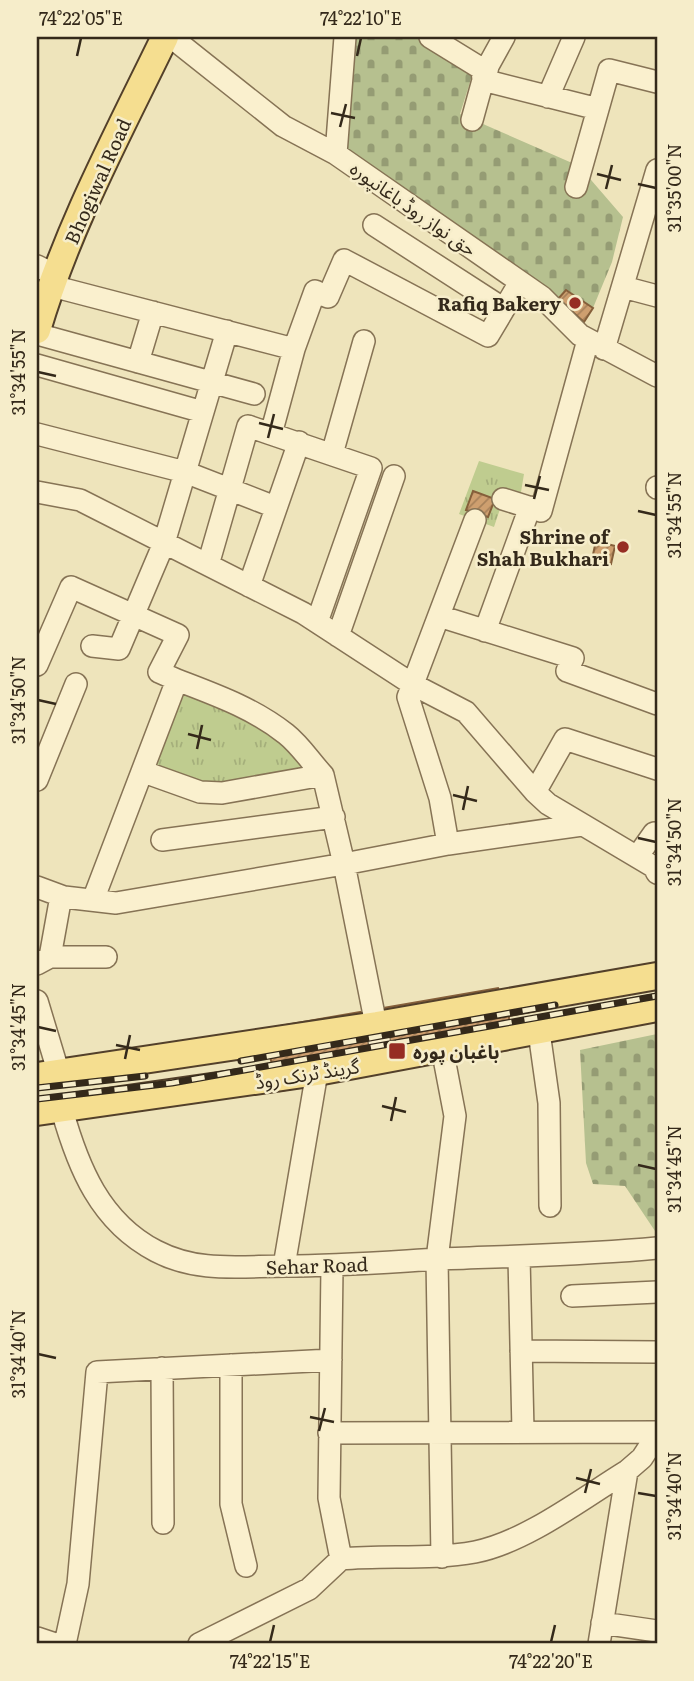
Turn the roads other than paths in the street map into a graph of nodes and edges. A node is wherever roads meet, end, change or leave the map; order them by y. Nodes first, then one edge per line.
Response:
1 (166, 37) edge
2 (171, 37) edge
3 (345, 37) edge
4 (430, 37) edge
5 (504, 37) edge
6 (574, 37) edge
7 (484, 81) junction
8 (657, 82) edge
9 (548, 97) junction
10 (598, 109) junction
11 (472, 120) dead end
12 (336, 154) junction
13 (657, 170) edge
14 (576, 187) dead end
15 (651, 215) edge
16 (374, 225) dead end
17 (48, 276) edge
18 (520, 282) junction
19 (623, 287) junction
20 (657, 296) edge
21 (504, 309) junction
22 (153, 312) junction
23 (227, 331) junction
24 (37, 332) edge
25 (364, 341) dead end
26 (596, 344) junction
27 (294, 349) junction
28 (138, 362) junction
29 (37, 365) edge
30 (657, 376) edge
31 (211, 382) junction
32 (254, 394) dead end
33 (203, 412) junction
34 (37, 434) edge
35 (271, 434) junction
36 (299, 442) junction
37 (332, 454) junction
38 (185, 472) junction
39 (394, 476) dead end
40 (230, 489) junction
41 (37, 492) edge
42 (503, 499) dead end
43 (275, 507) junction
44 (530, 508) junction
45 (475, 520) dead end
46 (164, 543) junction
47 (208, 565) junction
48 (249, 586) junction
49 (134, 615) junction
50 (439, 616) junction
51 (317, 622) junction
52 (485, 631) junction
53 (338, 636) junction
54 (92, 646) dead end
55 (37, 665) edge
56 (177, 680) junction
57 (76, 684) dead end
58 (412, 684) junction
59 (657, 704) edge
60 (657, 769) edge
61 (144, 772) junction
62 (323, 775) junction
63 (37, 780) edge
64 (535, 792) junction
65 (334, 817) junction
66 (582, 825) junction
67 (657, 835) edge
68 (162, 840) dead end
69 (448, 844) junction
70 (637, 857) junction
71 (344, 864) junction
72 (657, 873) edge
73 (37, 887) edge
74 (61, 896) junction
75 (93, 900) junction
76 (106, 957) dead end
77 (44, 961) edge
78 (657, 976) edge
79 (37, 1001) edge
80 (657, 1008) edge
81 (377, 1026) junction
82 (539, 1032) junction
83 (442, 1048) junction
84 (383, 1060) junction
85 (317, 1072) junction
86 (48, 1075) edge
87 (50, 1111) edge
88 (550, 1206) dead end
89 (657, 1248) edge
90 (519, 1256) junction
91 (438, 1259) junction
92 (284, 1266) junction
93 (332, 1267) junction
94 (657, 1292) edge
95 (572, 1296) dead end
96 (521, 1351) junction
97 (657, 1352) edge
98 (331, 1360) junction
99 (232, 1365) junction
100 (162, 1368) junction
101 (442, 1430) junction
102 (523, 1431) junction
103 (329, 1433) junction
104 (657, 1433) edge
105 (627, 1471) junction
106 (163, 1523) dead end
107 (442, 1557) junction
108 (341, 1559) junction
109 (246, 1566) dead end
110 (657, 1631) edge
111 (601, 1634) edge
112 (37, 1638) edge
113 (55, 1644) edge
114 (65, 1644) edge
115 (199, 1644) edge

1 - 17 main road, Bhogiwal Road
2 - 12 street, حق نواز روڈ باغانپورہ
3 - 12 street
4 - 7 street
5 - 7 street
6 - 9 street
7 - 9 street
7 - 11 street
8 - 10 street
9 - 10 street
10 - 14 street
12 - 18 street, حق نواز روڈ باغانپورہ
13 - 15 street
15 - 19 street
16 - 21 street
17 - 22 street
17 - 24 main road, Bhogiwal Road
18 - 21 street
18 - 26 street, حق نواز روڈ باغانپورہ
19 - 20 street
19 - 26 street
21 - 27 street
22 - 23 street
22 - 28 street
23 - 27 street
23 - 31 street
24 - 28 street
25 - 37 street
26 - 30 street, حق نواز روڈ باغانپورہ
26 - 44 street
27 - 35 street
28 - 31 street
29 - 33 street
31 - 32 street
31 - 33 street
33 - 38 street
34 - 38 street
35 - 36 street
35 - 40 street
36 - 37 street
36 - 43 street
37 - 51 street
38 - 40 street
38 - 46 street
39 - 53 street
40 - 43 street
40 - 47 street
41 - 46 street
42 - 44 street
43 - 48 street
44 - 52 street
45 - 50 street
46 - 47 street
46 - 49 street
47 - 48 street
48 - 51 street
49 - 54 street
49 - 55 street
49 - 56 street
50 - 52 street
50 - 58 street
51 - 53 street
52 - 59 street
53 - 58 street
56 - 61 street
56 - 62 street
57 - 63 street
58 - 64 street
58 - 69 street
60 - 64 street
61 - 62 street
61 - 75 street
62 - 65 street
64 - 66 street
65 - 68 street
65 - 71 street
66 - 69 street
66 - 70 street
67 - 70 street
69 - 71 street
70 - 72 street
71 - 75 street
71 - 81 street
73 - 74 street
74 - 75 street
74 - 77 street
76 - 77 street
78 - 81 main road, گرینڈ ٹرنک روڈ
79 - 86 street
80 - 82 main road, گرینڈ ٹرنک روڈ
81 - 84 street
81 - 86 main road, گرینڈ ٹرنک روڈ
82 - 83 main road, گرینڈ ٹرنک روڈ
82 - 88 street
83 - 84 main road, گرینڈ ٹرنک روڈ
83 - 91 street
84 - 85 main road, گرینڈ ٹرنک روڈ
85 - 87 main road, گرینڈ ٹرنک روڈ
85 - 92 street
87 - 92 street, Sehar Road
89 - 90 street, Sehar Road
90 - 91 street, Sehar Road
90 - 96 street
91 - 93 street, Sehar Road
91 - 101 street
92 - 93 street, Sehar Road
93 - 98 street
94 - 95 street
96 - 97 street
96 - 102 street
98 - 99 street
98 - 103 street
99 - 100 street
99 - 109 street
100 - 106 street
100 - 114 street
101 - 102 street
101 - 103 street
101 - 107 street
102 - 104 street
103 - 108 street
104 - 105 street
105 - 107 street
105 - 111 street
107 - 108 street
108 - 115 street
110 - 111 street
112 - 113 street

